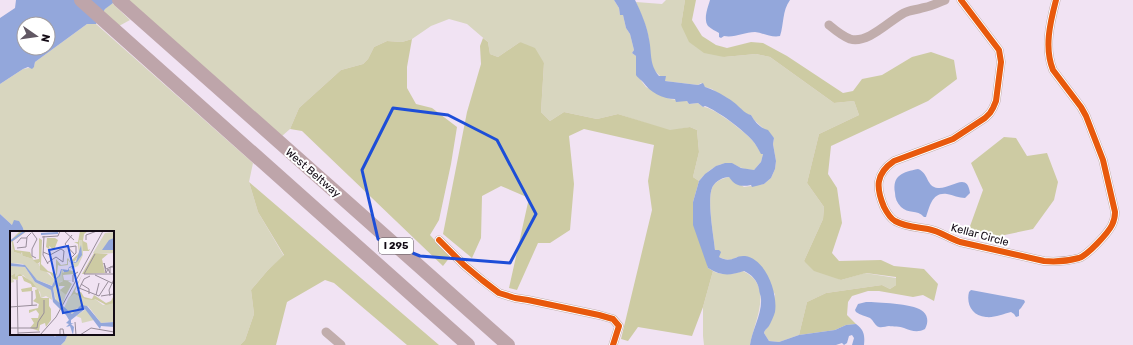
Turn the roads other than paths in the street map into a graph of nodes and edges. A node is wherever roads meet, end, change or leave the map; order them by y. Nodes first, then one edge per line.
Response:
1 (81, 0) edge
2 (119, 0) edge
3 (945, 0) edge
4 (961, 0) edge
5 (1056, 0) edge
6 (829, 26) dead end
7 (439, 240) dead end
8 (326, 332) dead end
9 (341, 345) edge
10 (468, 345) edge
11 (508, 345) edge
12 (613, 345) edge

1 - 10 highway, I 295
2 - 11 highway, West Beltway / I 295
3 - 6 street
4 - 5 street, Kellar Circle
7 - 12 street
8 - 9 street

